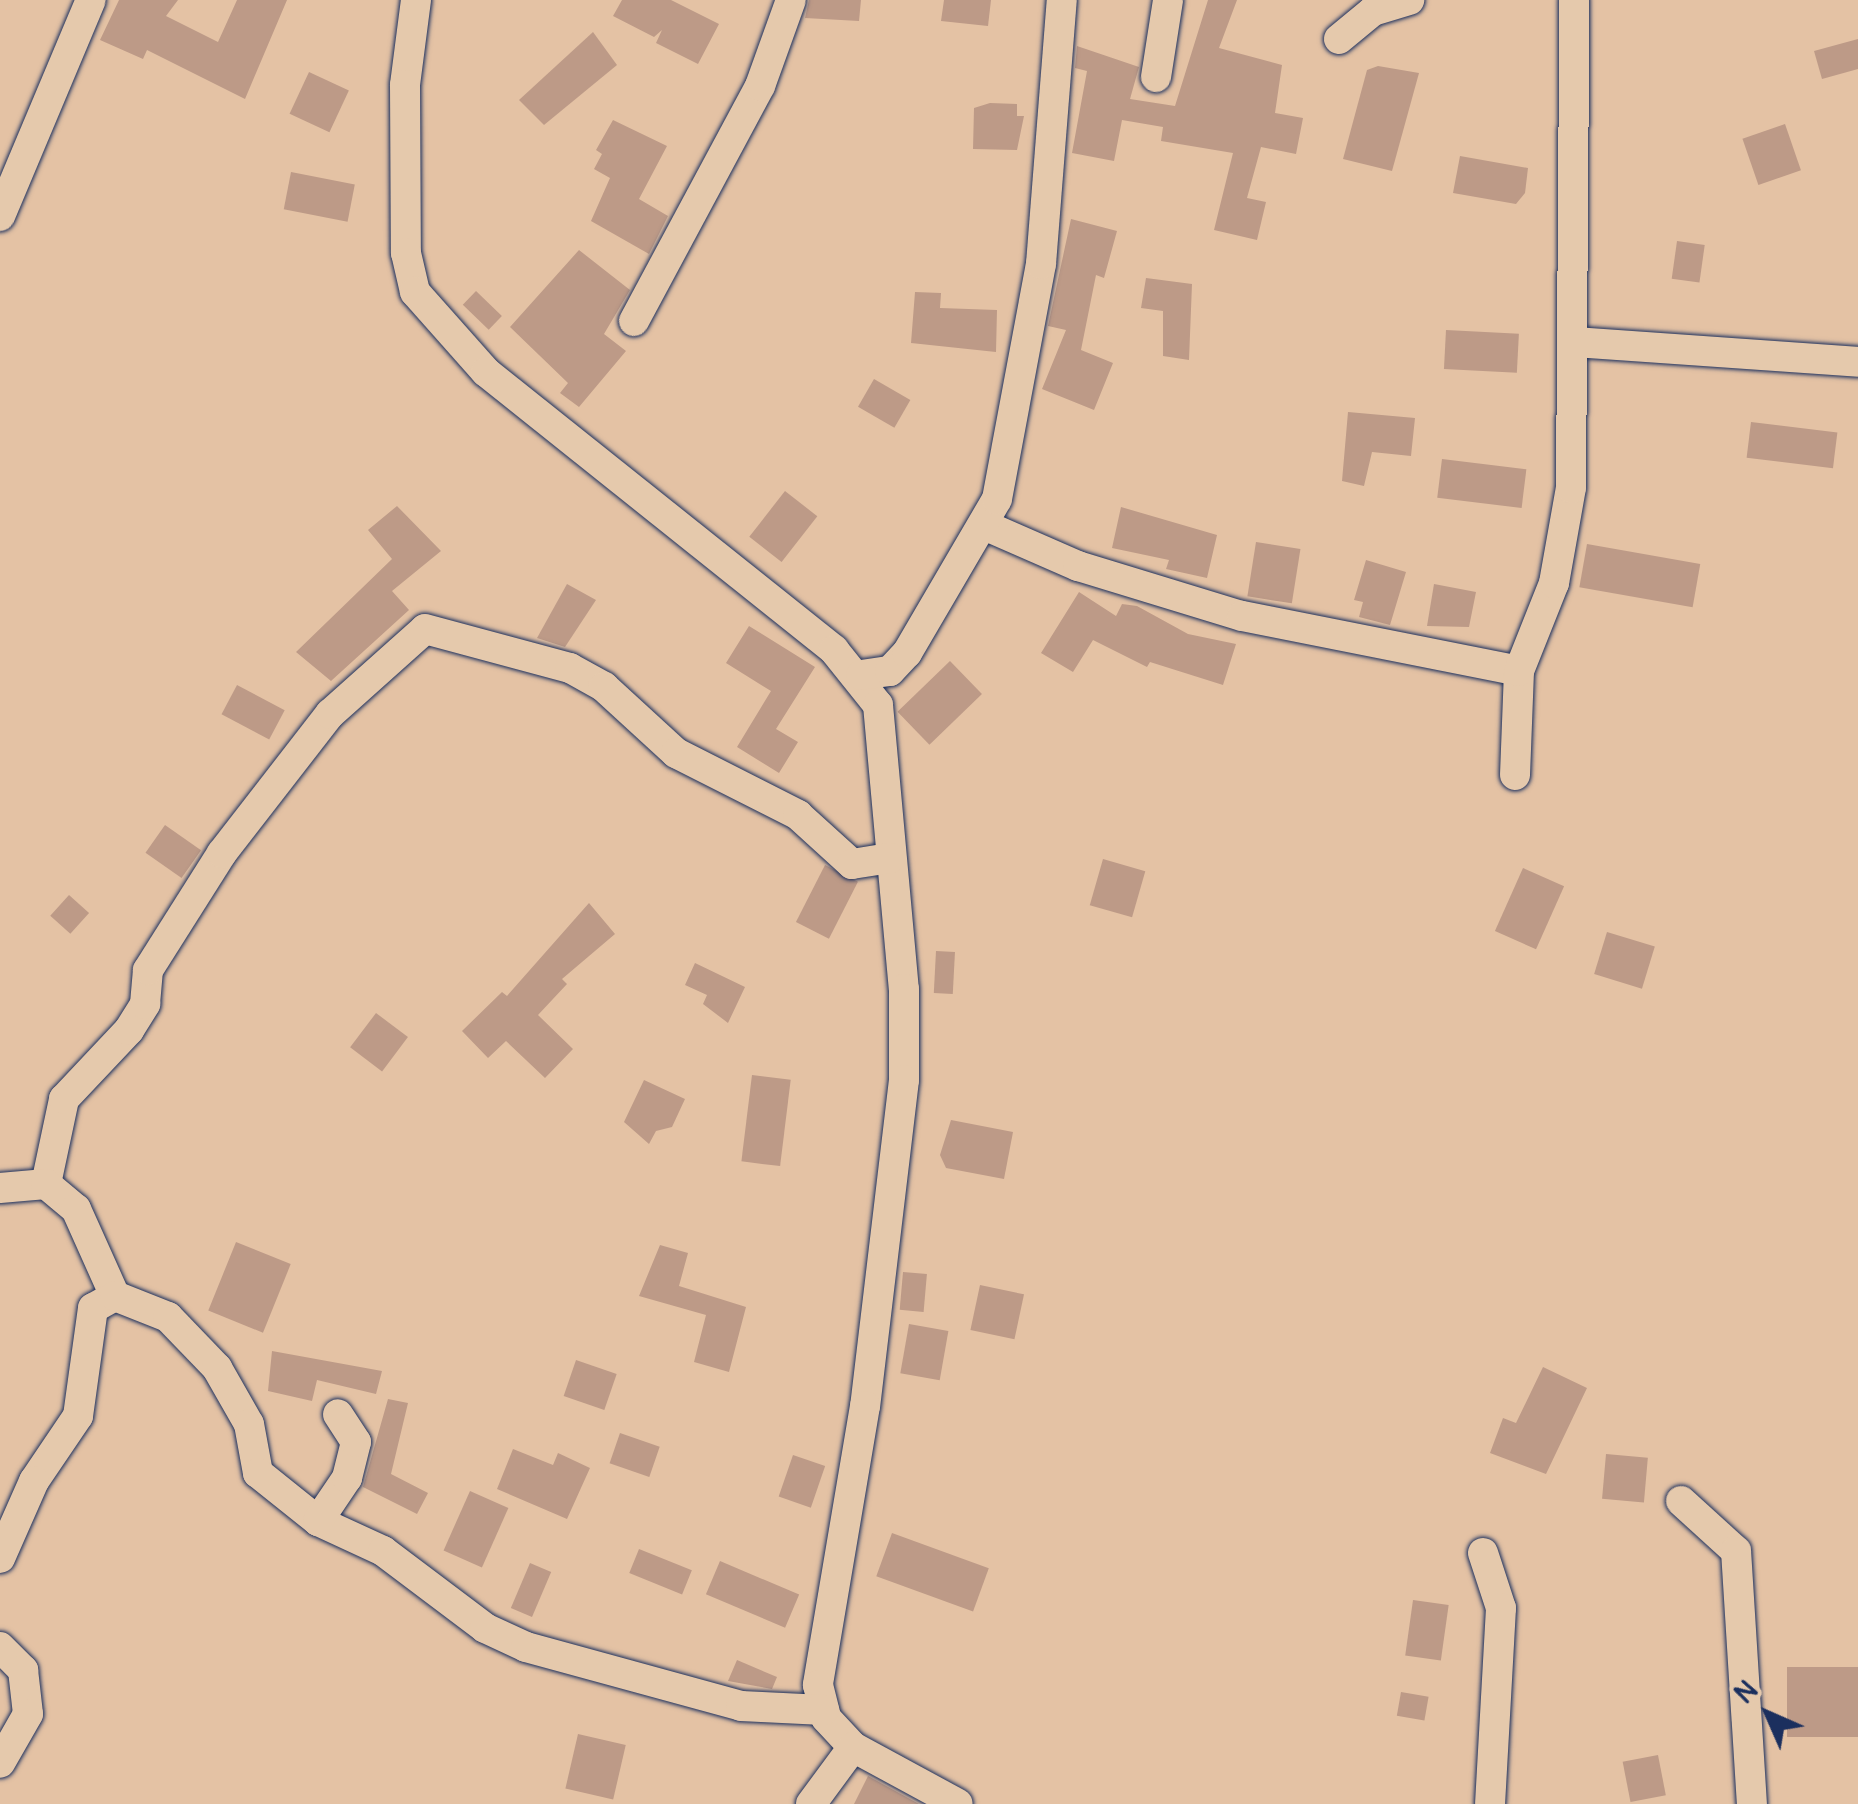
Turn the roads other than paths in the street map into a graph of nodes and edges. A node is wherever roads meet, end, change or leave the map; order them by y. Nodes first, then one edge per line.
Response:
1 (91, 0) edge
2 (416, 0) edge
3 (790, 0) edge
4 (1062, 0) edge
5 (1168, 0) edge
6 (1410, 0) edge
7 (1574, 0) edge
8 (1339, 39) dead end
9 (1156, 77) dead end
10 (0, 216) edge
11 (634, 321) dead end
12 (1575, 342) junction
13 (1858, 362) edge
14 (984, 525) junction
15 (1519, 671) junction
16 (861, 675) junction
17 (1515, 775) dead end
18 (891, 858) junction
19 (46, 1184) junction
20 (0, 1188) edge
21 (114, 1296) junction
22 (338, 1414) dead end
23 (1682, 1501) dead end
24 (318, 1521) junction
25 (1484, 1553) dead end
26 (0, 1558) edge
27 (0, 1647) edge
28 (824, 1710) junction
29 (853, 1748) junction
30 (0, 1763) edge
31 (810, 1804) edge
32 (958, 1804) edge
33 (1490, 1804) edge
34 (1752, 1804) edge

1 - 10 street
2 - 16 street
3 - 11 street
4 - 14 street
5 - 9 street
6 - 8 street
7 - 12 street
12 - 13 street
12 - 15 street
14 - 15 street
14 - 16 street
15 - 17 street
16 - 18 street
18 - 19 street
18 - 28 street
19 - 20 street
19 - 21 street
21 - 24 street
21 - 26 street
22 - 24 street
23 - 34 street
24 - 28 street
25 - 33 street
27 - 30 street
28 - 29 street
29 - 31 street
29 - 32 street

